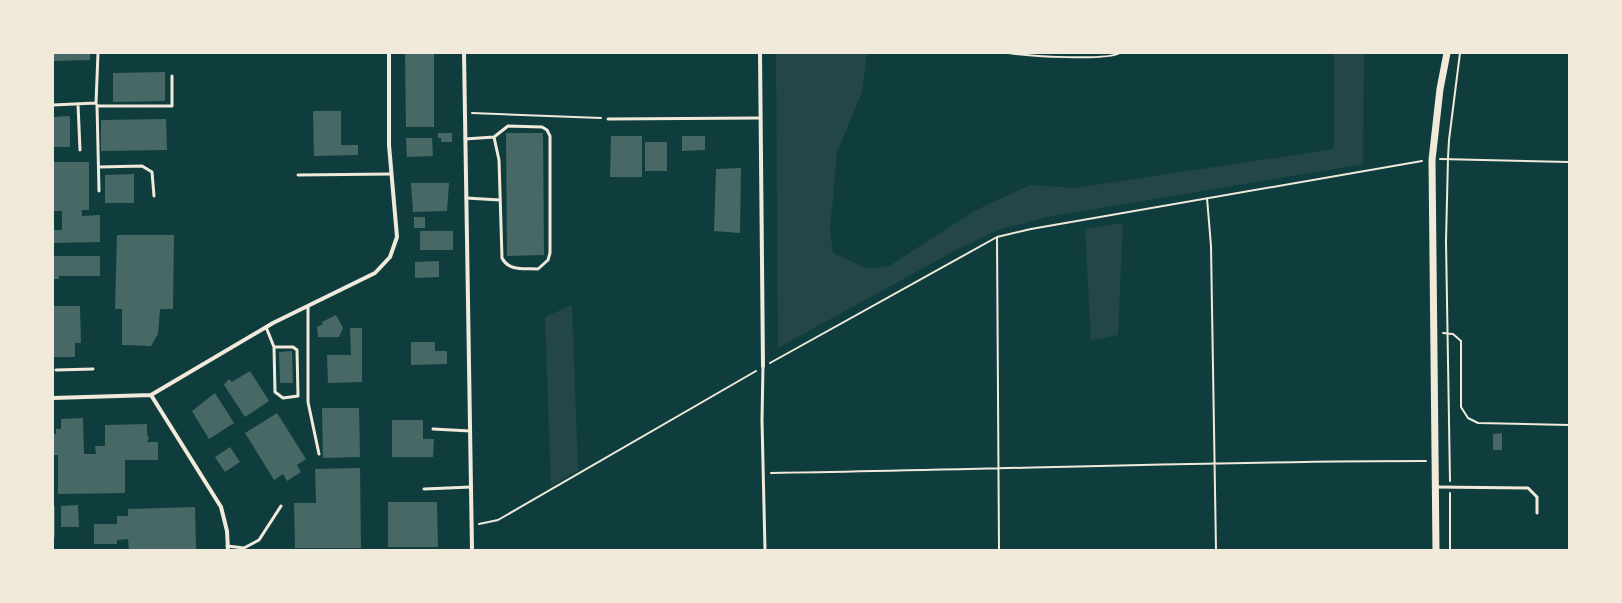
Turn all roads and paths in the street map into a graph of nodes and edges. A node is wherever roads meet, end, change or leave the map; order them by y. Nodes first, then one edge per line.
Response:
1 (98, 53) edge
2 (389, 53) edge
3 (464, 53) edge
4 (760, 53) edge
5 (1009, 53) edge
6 (1041, 53) edge
7 (1120, 53) edge
8 (1446, 53) edge
9 (1460, 53) edge
10 (1038, 56) junction
11 (172, 76) dead end
12 (78, 104) junction
13 (53, 105) edge
14 (97, 105) junction
15 (464, 113) junction
16 (760, 118) junction
17 (608, 119) joint
18 (494, 137) junction
19 (465, 139) junction
20 (80, 150) dead end
21 (1448, 158) junction
22 (1432, 160) junction
23 (1569, 162) edge
24 (99, 167) junction
25 (391, 174) junction
26 (298, 175) dead end
27 (99, 191) dead end
28 (154, 196) dead end
29 (466, 198) junction
30 (1207, 198) junction
31 (500, 200) junction
32 (996, 237) junction
33 (308, 307) junction
34 (266, 327) junction
35 (1435, 333) junction
36 (1448, 333) junction
37 (274, 347) junction
38 (764, 366) junction
39 (94, 369) dead end
40 (56, 370) dead end
41 (151, 395) junction
42 (53, 398) edge
43 (1569, 425) edge
44 (433, 429) dead end
45 (470, 431) junction
46 (319, 454) dead end
47 (1434, 461) junction
48 (1214, 463) junction
49 (998, 470) junction
50 (764, 473) junction
51 (471, 487) junction
52 (1435, 487) junction
53 (424, 488) dead end
54 (1450, 488) junction
55 (281, 506) dead end
56 (1537, 513) dead end
57 (471, 524) junction
58 (227, 548) edge
59 (472, 550) edge
60 (765, 550) edge
61 (999, 550) edge
62 (1216, 550) edge
63 (1436, 550) edge
64 (1450, 550) edge

1 - 14 lane
2 - 25 street
3 - 15 street
4 - 16 street
5 - 10 path
6 - 10 path
7 - 10 path
8 - 22 street
9 - 21 path
11 - 14 lane
12 - 13 lane
12 - 14 lane
12 - 20 lane
14 - 24 lane
15 - 17 path
15 - 19 street
16 - 17 lane
16 - 38 street
18 - 19 lane
18 - 31 lane
18 - 31 lane
19 - 29 street
21 - 22 path
21 - 23 path
21 - 36 path
22 - 30 path
22 - 35 street
24 - 27 lane
24 - 28 lane
25 - 26 lane
25 - 33 street
29 - 31 lane
29 - 45 street
30 - 32 path
30 - 48 path
32 - 38 path
32 - 49 path
33 - 34 street
33 - 46 lane
34 - 37 lane
34 - 41 street
35 - 36 path
35 - 47 street
36 - 43 path
36 - 54 path
37 - 37 lane
38 - 50 lane
38 - 57 path
39 - 40 lane
41 - 42 street
41 - 58 street
44 - 45 lane
45 - 51 street
47 - 48 path
47 - 52 street
48 - 49 path
48 - 62 path
49 - 50 path
49 - 61 path
50 - 60 lane
51 - 53 lane
51 - 57 street
52 - 54 lane
52 - 63 street
54 - 56 lane
54 - 64 path
55 - 58 lane
57 - 59 street

